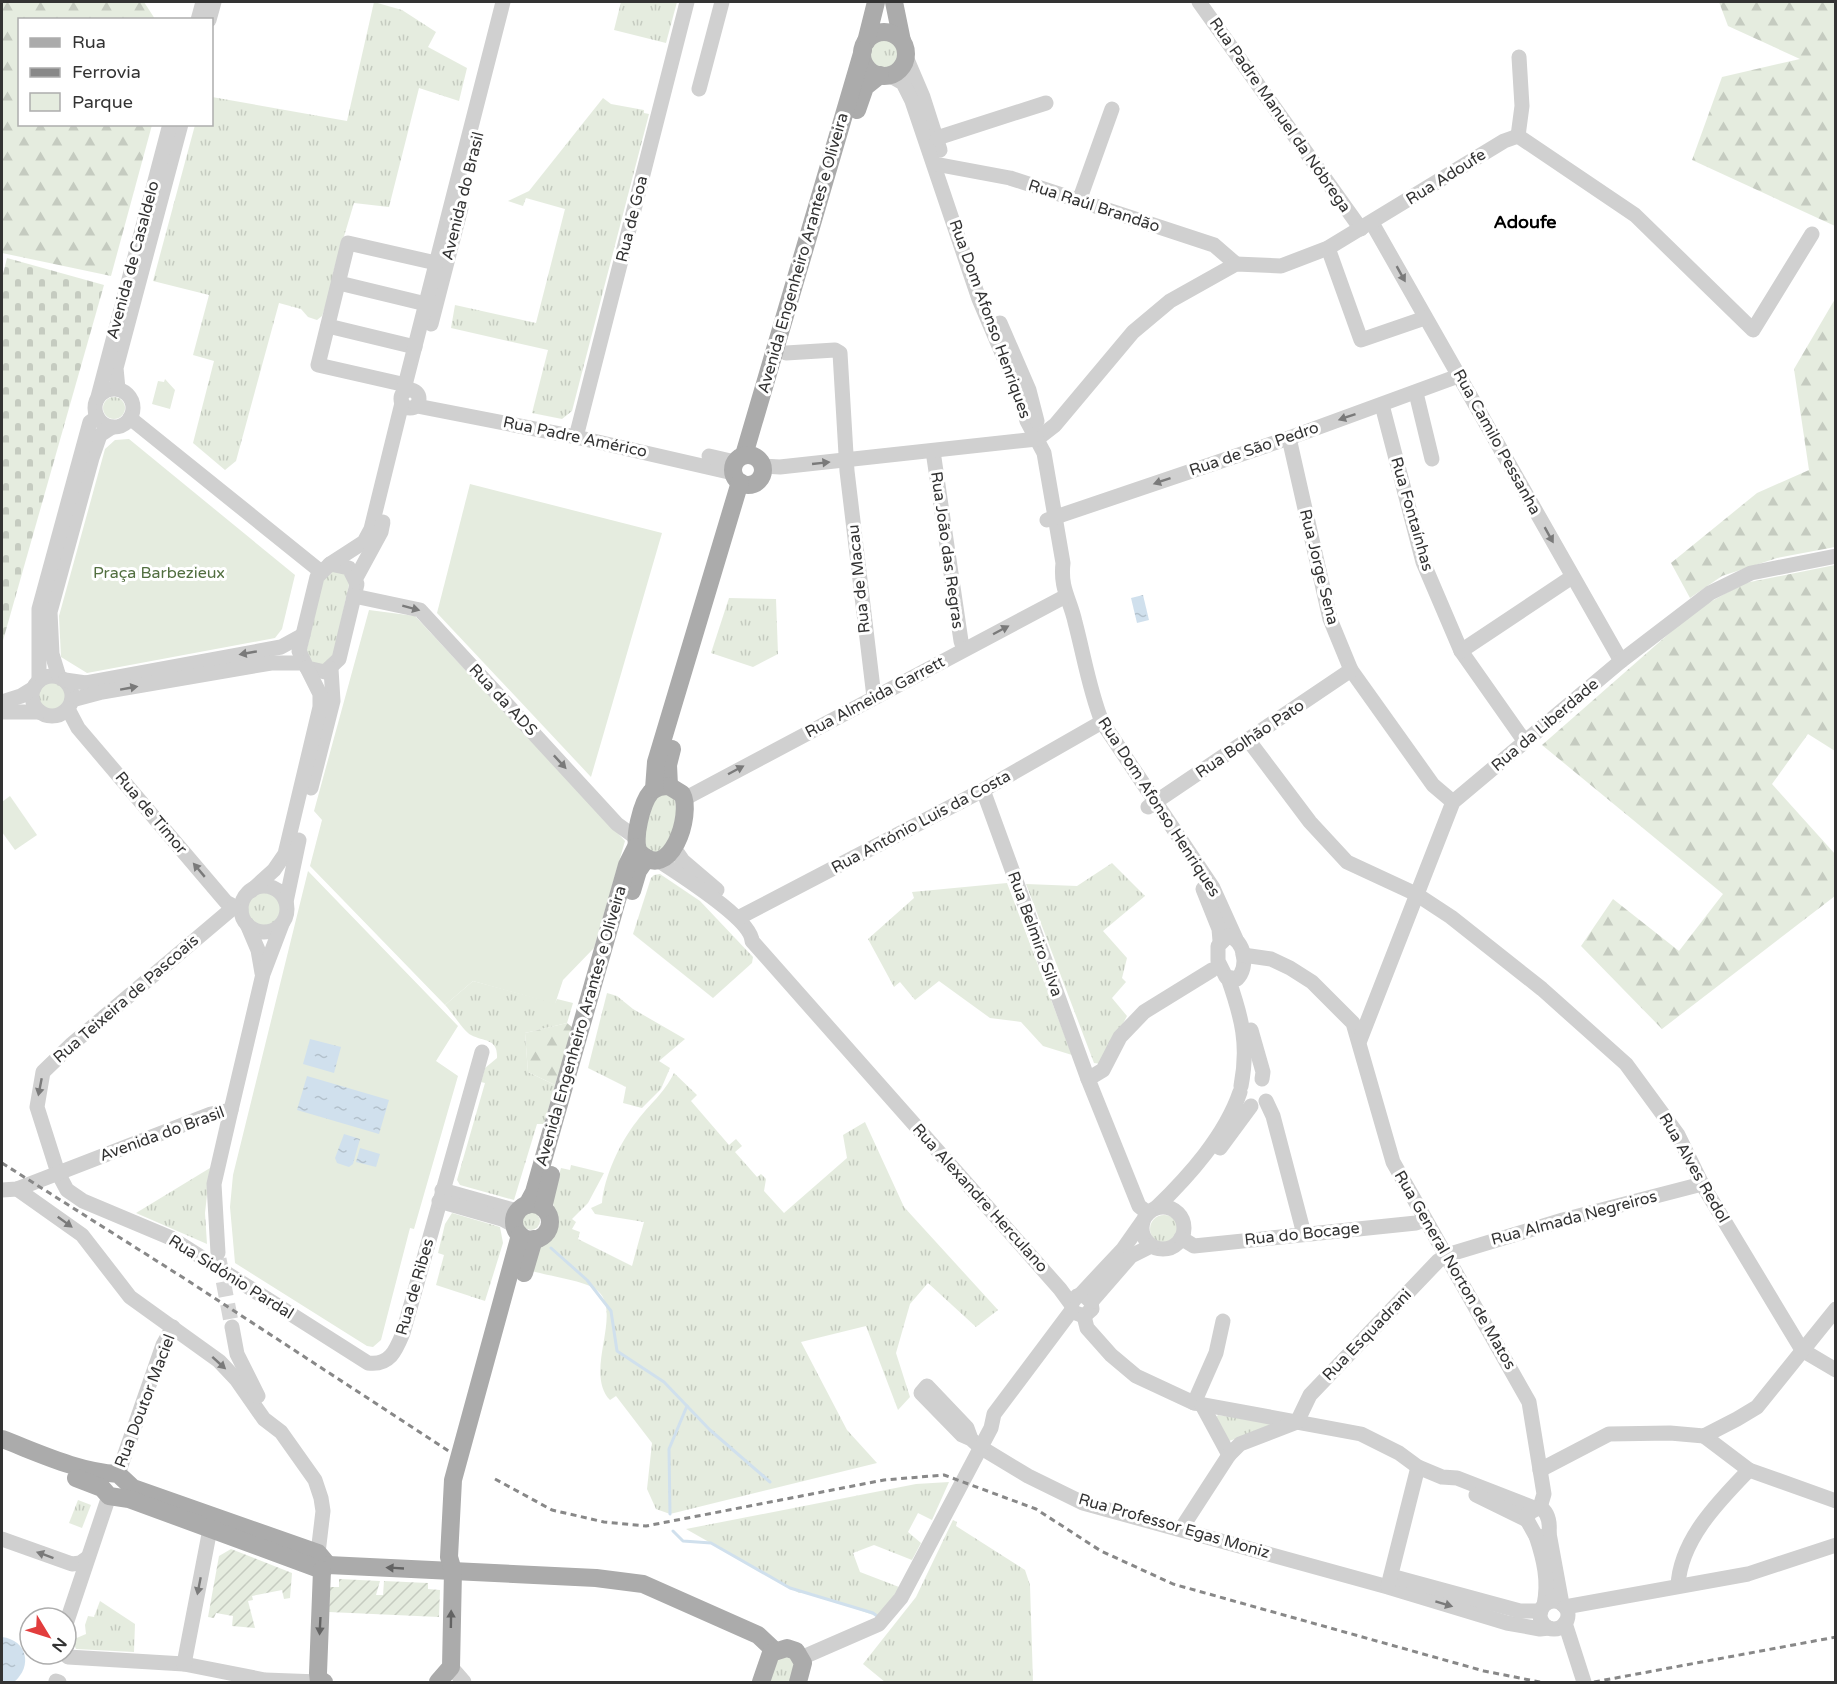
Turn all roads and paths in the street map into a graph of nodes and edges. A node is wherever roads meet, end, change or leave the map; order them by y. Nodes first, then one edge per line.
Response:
1 (203, 2) edge
2 (214, 2) edge
3 (503, 2) edge
4 (511, 2) edge
5 (687, 2) edge
6 (722, 2) edge
7 (876, 2) edge
8 (894, 2) edge
9 (1199, 2) edge
10 (199, 18) edge
11 (210, 18) edge
12 (864, 46) junction
13 (904, 49) junction
14 (1519, 57) dead end
15 (885, 75) junction
16 (699, 89) dead end
17 (1046, 103) dead end
18 (1112, 109) dead end
19 (169, 126) edge
20 (180, 126) edge
21 (1518, 136) junction
22 (937, 138) junction
23 (940, 165) junction
24 (1079, 201) junction
25 (1366, 226) junction
26 (1812, 234) dead end
27 (1328, 248) junction
28 (436, 263) junction
29 (1236, 264) junction
30 (339, 283) junction
31 (426, 304) junction
32 (1425, 318) junction
33 (328, 326) junction
34 (415, 347) junction
35 (786, 353) junction
36 (1461, 375) junction
37 (118, 389) junction
38 (1416, 393) junction
39 (98, 397) junction
40 (410, 398) junction
41 (1382, 405) junction
42 (97, 417) junction
43 (130, 418) junction
44 (112, 427) junction
45 (577, 432) junction
46 (1289, 438) junction
47 (1037, 439) junction
48 (933, 451) junction
49 (1432, 459) dead end
50 (846, 460) junction
51 (746, 468) junction
52 (1051, 518) junction
53 (1836, 556) edge
54 (325, 567) junction
55 (1572, 577) junction
56 (356, 578) junction
57 (354, 596) junction
58 (1067, 601) junction
59 (303, 635) junction
60 (964, 649) junction
61 (1461, 651) junction
62 (1621, 661) junction
63 (305, 665) junction
64 (331, 669) junction
65 (1351, 670) junction
66 (62, 678) junction
67 (36, 684) junction
68 (874, 697) junction
69 (2, 702) edge
70 (70, 705) junction
71 (2, 712) edge
72 (39, 712) junction
73 (1098, 725) junction
74 (1249, 741) junction
75 (1525, 742) junction
76 (661, 788) junction
77 (983, 790) junction
78 (684, 799) junction
79 (1453, 802) junction
80 (1152, 805) junction
81 (674, 848) junction
82 (644, 851) junction
83 (251, 891) junction
84 (1416, 894) junction
85 (286, 902) junction
86 (241, 914) junction
87 (734, 915) junction
88 (282, 924) junction
89 (1228, 940) junction
90 (1243, 955) junction
91 (1212, 970) dead end
92 (263, 974) junction
93 (1232, 979) junction
94 (1373, 1011) junction
95 (1353, 1023) junction
96 (1360, 1040) junction
97 (482, 1052) dead end
98 (1088, 1079) junction
99 (1262, 1079) junction
100 (1241, 1089) junction
101 (1266, 1101) junction
102 (1251, 1106) junction
103 (231, 1110) junction
104 (58, 1173) junction
105 (1702, 1184) junction
106 (9, 1190) edge
107 (441, 1195) junction
108 (1174, 1211) junction
109 (1149, 1215) junction
110 (1424, 1220) junction
111 (526, 1221) junction
112 (1304, 1234) junction
113 (1181, 1238) junction
114 (1151, 1246) junction
115 (218, 1253) tunnel mouth
116 (1447, 1255) junction
117 (1079, 1306) junction
118 (1836, 1309) edge
119 (1223, 1321) dead end
120 (173, 1327) junction
121 (232, 1327) tunnel mouth
122 (1802, 1350) junction
123 (377, 1364) joint
124 (1836, 1370) edge
125 (1198, 1404) junction
126 (1297, 1422) junction
127 (281, 1432) junction
128 (1704, 1436) junction
129 (2, 1439) edge
130 (976, 1443) junction
131 (2, 1450) edge
132 (1229, 1455) junction
133 (1418, 1467) junction
134 (1540, 1470) junction
135 (1749, 1470) junction
136 (114, 1485) junction
137 (1836, 1501) edge
138 (1534, 1512) junction
139 (1181, 1528) junction
140 (210, 1529) junction
141 (1542, 1535) junction
142 (2, 1539) edge
143 (1836, 1545) edge
144 (87, 1558) junction
145 (323, 1562) junction
146 (453, 1570) junction
147 (1389, 1582) junction
148 (1678, 1586) junction
149 (72, 1606) edge
150 (1563, 1606) junction
151 (1543, 1608) junction
152 (1557, 1626) junction
153 (774, 1650) junction
154 (78, 1658) edge
155 (801, 1658) junction
156 (184, 1665) junction
157 (451, 1667) junction
158 (210, 1677) edge
159 (1578, 1677) edge
160 (319, 1682) edge
161 (324, 1683) edge
162 (438, 1683) edge
163 (464, 1683) edge
164 (761, 1683) edge
165 (798, 1683) edge

1 - 10 street
2 - 11 street
3 - 28 street, Avenida do Brasil
4 - 40 street, Avenida do Brasil
5 - 45 street, Rua de Goa
6 - 16 street
7 - 12 main road
8 - 13 main road, Rua Dom Afonso Henriques
9 - 25 street, Rua Padre Manuel da Nóbrega
12 - 13 main road
12 - 15 main road, Rua Dom Afonso Henriques
12 - 51 main road, Avenida Engenheiro Arantes e Oliveira
13 - 15 main road
13 - 22 street, Rua Dom Afonso Henriques
14 - 21 street
15 - 23 street, Rua Dom Afonso Henriques
15 - 35 main road, Avenida Engenheiro Arantes e Oliveira
17 - 22 street
18 - 24 street
19 - 39 street, Avenida de Casaldelo
20 - 37 street, Avenida de Casaldelo
21 - 25 street, Rua Adoufe
21 - 26 street
22 - 23 street, Rua Dom Afonso Henriques
23 - 24 street, Rua Raúl Brandão
23 - 47 street, Rua Dom Afonso Henriques
24 - 29 street, Rua Raúl Brandão
25 - 27 street, Rua Adoufe
25 -> 32 street, Rua Camilo Pessanha
27 - 29 street, Rua Adoufe
27 - 32 street
28 - 30 street, Avenida do Brasil
28 - 31 street, Avenida do Brasil
29 - 47 street
30 - 31 street
30 - 33 street, Avenida do Brasil
31 - 34 street, Avenida do Brasil
32 - 36 street, Rua Camilo Pessanha
33 - 34 street
33 - 40 street, Avenida do Brasil
34 - 40 street, Avenida do Brasil
35 - 50 street, Rua de Macau
35 - 51 main road, Avenida Engenheiro Arantes e Oliveira
36 - 38 street, Rua de São Pedro
36 -> 55 street, Rua Camilo Pessanha
37 - 39 street
37 - 43 street, Avenida de Casaldelo
38 - 41 street, Rua de São Pedro
38 - 49 street
39 - 42 street, Avenida de Casaldelo
40 - 45 street, Rua Padre Américo
40 - 54 street, Avenida do Brasil
40 - 56 street, Avenida do Brasil
41 -> 46 street, Rua de São Pedro
41 - 61 street, Rua Fontaínhas
42 - 44 street
42 - 67 street, Avenida de Casaldelo
43 - 44 street
43 - 54 street
44 - 66 street
45 - 51 street, Rua Padre Américo
46 -> 52 street, Rua de São Pedro
46 - 65 street, Rua Jorge Sena
47 - 48 street, Rua Padre Américo
47 - 52 street, Rua Dom Afonso Henriques
48 - 50 street, Rua Padre Américo
48 - 60 street, Rua João das Regras
51 -> 50 street, Rua Padre Américo
50 - 68 street, Rua de Macau
51 - 76 main road, Avenida Engenheiro Arantes e Oliveira
52 - 58 street, Rua Dom Afonso Henriques
53 - 62 street, Rua da Liberdade
54 - 56 street
54 - 59 street
55 - 61 street
55 - 62 street, Rua Camilo Pessanha
56 - 57 street, Avenida do Brasil
57 - 64 street, Avenida do Brasil
57 -> 82 street, Rua da ADS
60 -> 58 street, Rua Almeida Garrett
58 - 73 street, Rua Dom Afonso Henriques
59 - 63 street
59 -> 66 street
60 - 68 street, Rua Almeida Garrett
61 - 75 street, Rua Fontaínhas
62 - 75 street, Rua da Liberdade
63 - 64 street
70 -> 63 street
63 - 83 street
64 - 85 street, Avenida do Brasil
65 - 74 street, Rua Bolhão Pato
65 - 79 street, Rua Jorge Sena
66 - 67 street
66 - 70 street
67 - 69 street
67 - 72 street
78 -> 68 street, Rua Almeida Garrett
70 - 72 street
86 -> 70 street, Rua de Timor
71 - 72 street
73 - 77 street, Rua António Luis da Costa
73 - 80 street, Rua Dom Afonso Henriques
74 - 80 street, Rua Bolhão Pato
74 - 84 street, Rua Alves Redol
75 - 79 street, Rua da Liberdade
76 - 78 main road
76 - 82 main road, Avenida Engenheiro Arantes e Oliveira
77 - 87 street, Rua António Luis da Costa
77 - 98 street, Rua Belmiro Silva
78 - 81 main road
79 - 84 street, Rua da Liberdade
80 - 89 street, Rua Dom Afonso Henriques
81 - 82 main road
81 - 87 street, Rua Alexandre Herculano
82 - 87 street, Rua Alexandre Herculano
82 - 111 main road, Avenida Engenheiro Arantes e Oliveira
83 - 85 street
83 - 86 street
84 - 94 street, Rua da Liberdade
84 - 105 street, Rua Alves Redol
85 - 88 street, Avenida do Brasil
86 - 88 street
86 - 92 street, Avenida do Brasil
86 -> 104 street, Rua Teixeira de Pascoais
87 - 117 street, Rua Alexandre Herculano
88 - 92 street, Avenida do Brasil
89 - 90 street, Rua Dom Afonso Henriques
89 - 93 street, Rua Dom Afonso Henriques
90 - 93 street, Rua Dom Afonso Henriques
90 - 95 street, Rua General Norton de Matos
91 - 98 street
92 - 103 street, Avenida do Brasil
93 - 99 street, Rua Dom Afonso Henriques
93 - 100 street, Rua Dom Afonso Henriques
94 - 95 street
94 - 96 street, Rua da Liberdade
95 - 96 street, Rua General Norton de Matos
96 - 110 street, Rua General Norton de Matos
97 - 107 street, Rua de Ribes
98 - 109 street, Rua Belmiro Silva
99 - 100 street
99 - 101 street, Rua Dom Afonso Henriques
100 - 102 street
100 - 109 street, Rua Dom Afonso Henriques
101 - 102 street
101 - 112 street, Rua Dom Afonso Henriques
102 - 108 street
103 - 104 street, Avenida do Brasil
103 - 115 street
104 - 106 street, Avenida do Brasil
104 - 123 street, Rua Sidónio Pardal
105 - 116 street, Rua Almada Negreiros
105 - 122 street, Rua Alves Redol
106 -> 120 street
107 - 111 street
107 - 123 street, Rua de Ribes
108 - 109 street
108 - 113 street
109 - 114 street
109 - 117 street, Rua Dom Afonso Henriques
110 - 112 street, Rua do Bocage
110 - 116 street, Rua General Norton de Matos
111 - 146 main road, Avenida Engenheiro Arantes e Oliveira
112 - 113 street, Rua do Bocage
113 - 114 street, Rua Dom Afonso Henriques
114 - 117 street, Rua Dom Afonso Henriques
116 - 126 street, Rua Esquadrani
116 - 134 street, Rua General Norton de Matos
117 - 125 street, Rua Alexandre Herculano
117 - 130 street, Rua Dom Afonso Henriques
118 - 122 street
119 - 125 street
120 -> 127 street
120 - 136 street, Rua Doutor Maciel
121 - 127 street
122 - 124 street, Rua Alves Redol
122 - 128 street
125 - 126 street, Rua Alexandre Herculano
125 - 132 street
126 - 132 street
126 - 133 street, Rua Alexandre Herculano
127 - 145 street
128 - 134 street
128 - 135 street
129 - 136 main road
130 - 139 street, Rua Professor Egas Moniz
130 - 155 street, Rua Dom Afonso Henriques
131 - 136 main road
132 - 139 street
133 - 138 street, Rua Alexandre Herculano
133 - 147 street
134 - 138 street, Rua General Norton de Matos
135 - 137 street
135 - 148 street
136 - 140 main road
136 - 144 street, Rua Doutor Maciel
136 - 145 main road
138 - 141 street, Rua General Norton de Matos
138 - 141 street, Rua General Norton de Matos
139 - 147 street, Rua Professor Egas Moniz
140 - 145 main road
140 -> 156 street
141 - 150 street, Rua General Norton de Matos
141 - 151 street, Rua General Norton de Matos
144 -> 142 street
143 - 148 street
144 - 149 street, Rua Doutor Maciel
146 -> 145 main road
145 -> 160 main road
146 - 153 main road
157 -> 146 main road, Avenida Engenheiro Arantes e Oliveira
147 - 151 street, Rua Professor Egas Moniz
147 -> 152 street, Rua Professor Egas Moniz
148 - 150 street
150 - 151 street
150 - 152 street
151 - 152 street
152 - 159 street
153 - 155 main road
153 - 164 main road
154 - 156 street
155 - 165 main road
156 - 158 street
157 - 162 main road
157 - 163 street
158 - 160 street
160 - 161 main road

